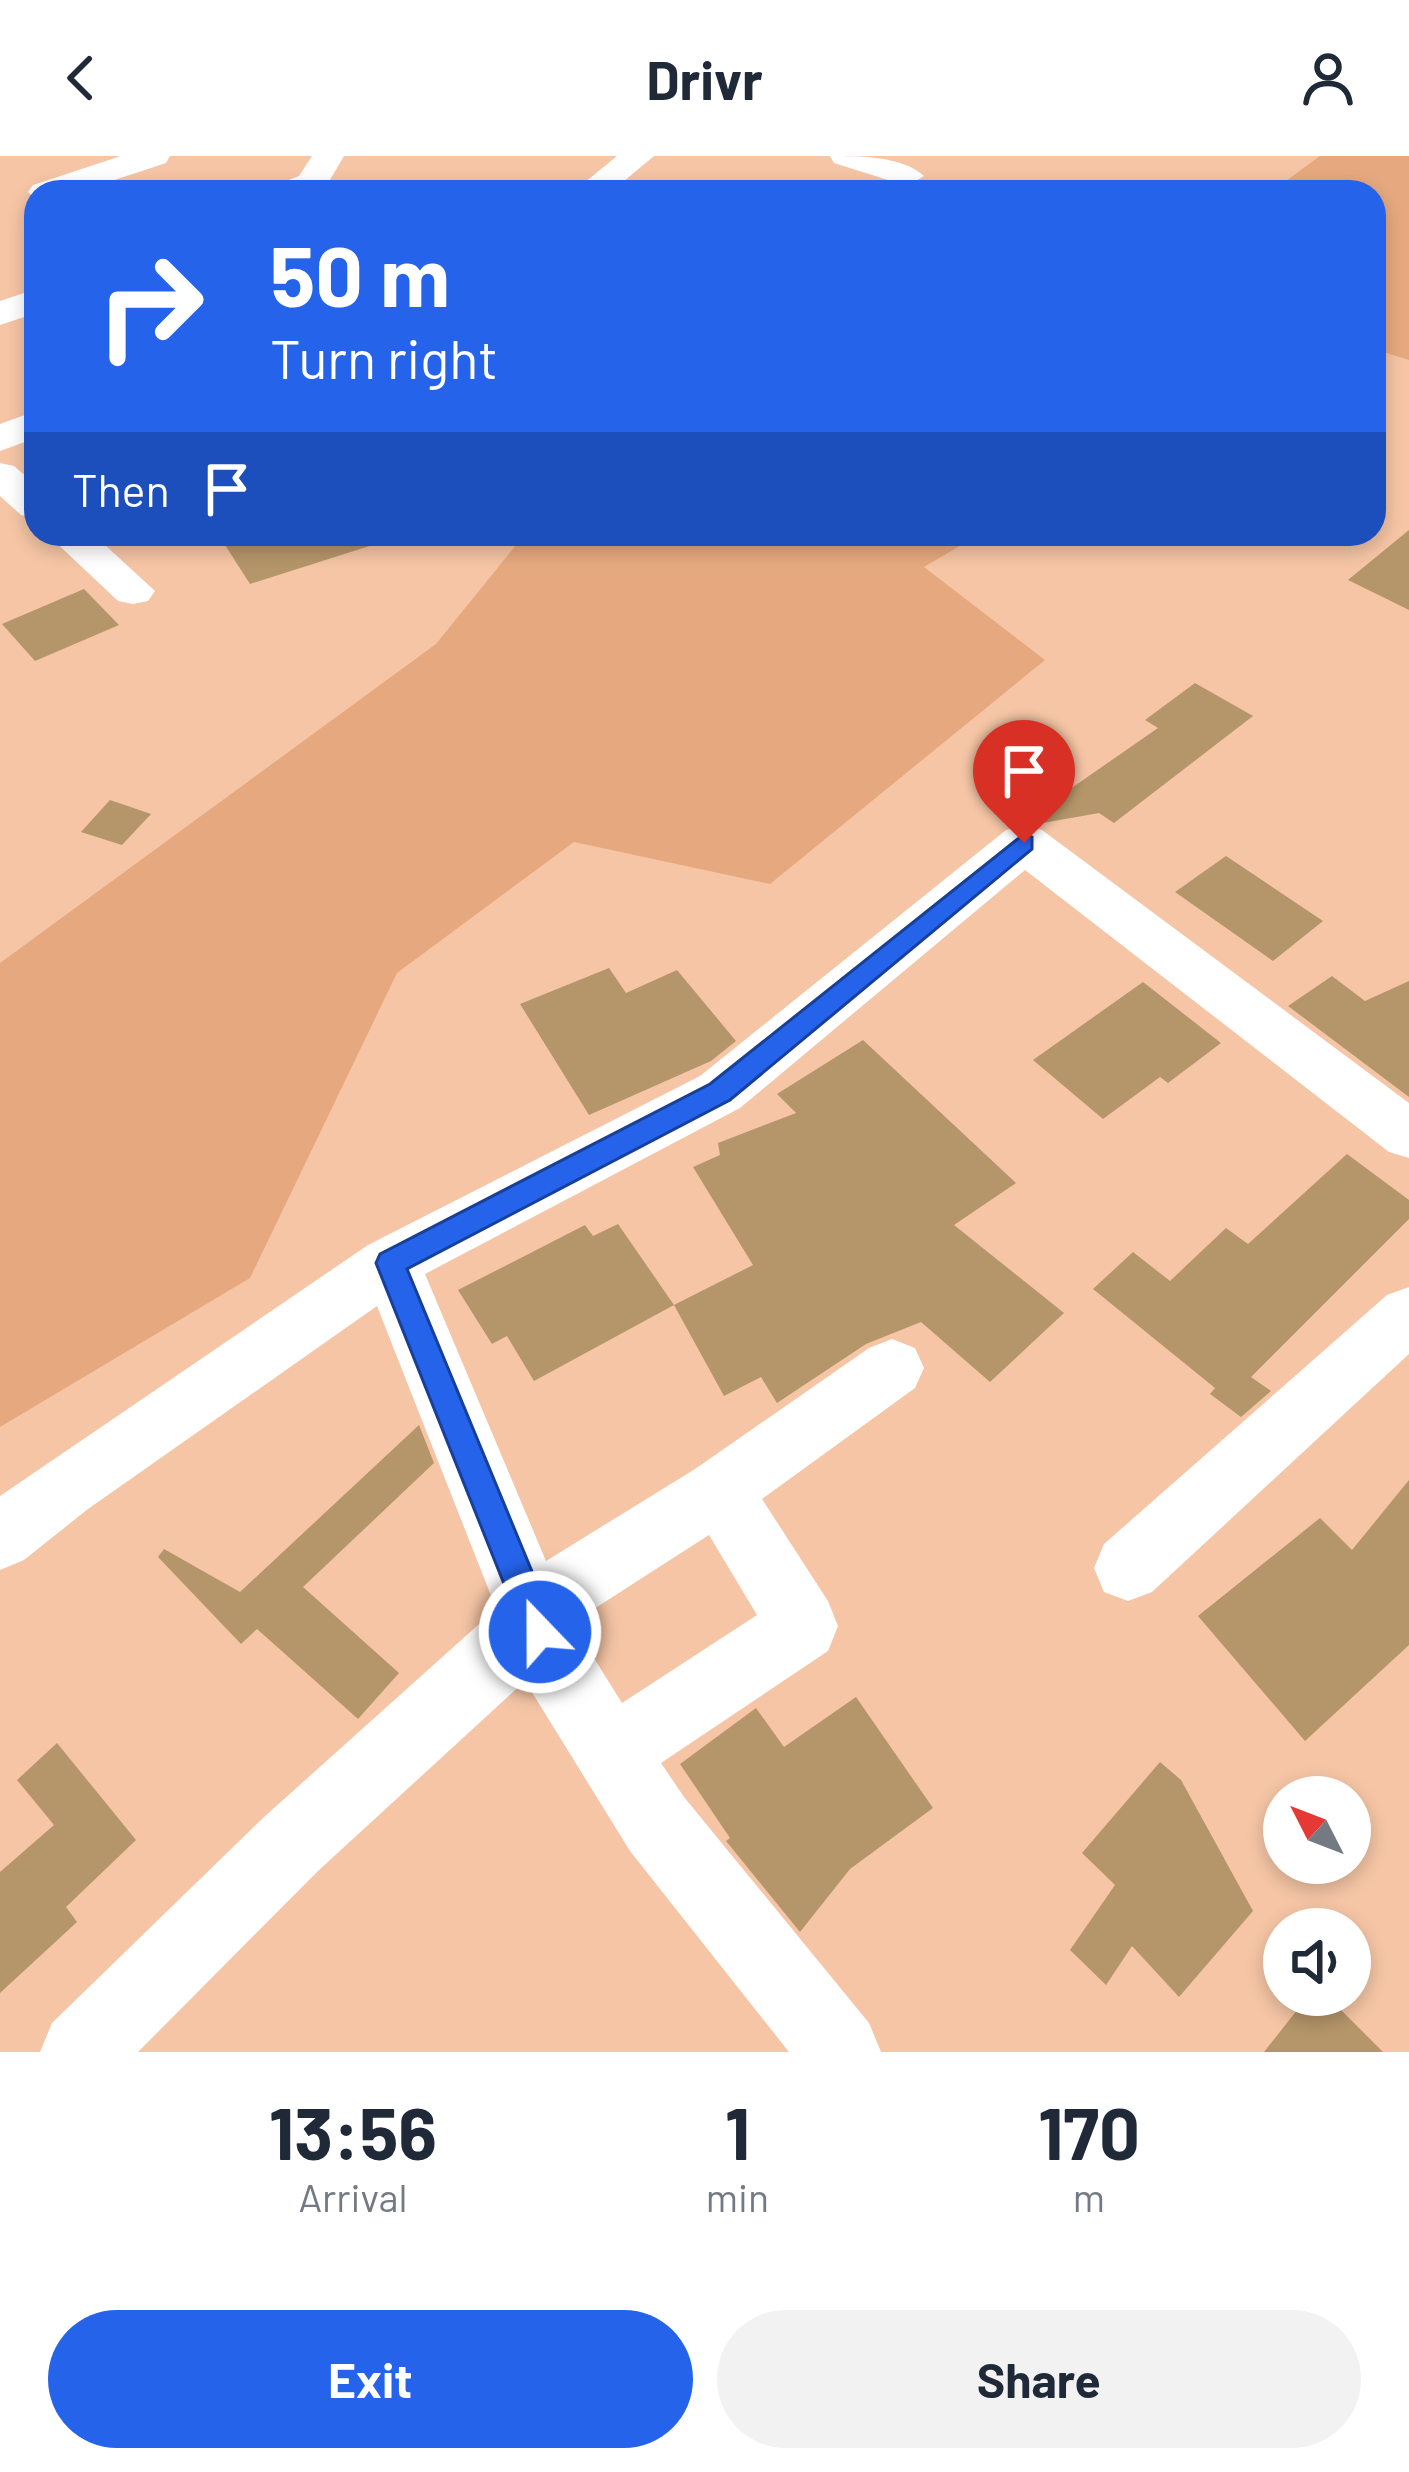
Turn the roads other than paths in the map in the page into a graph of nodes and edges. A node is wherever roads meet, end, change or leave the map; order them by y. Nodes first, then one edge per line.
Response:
1 (154, 156) edge
2 (638, 156) edge
3 (846, 156) edge
4 (907, 175) edge
5 (81, 180) edge
6 (606, 180) edge
7 (0, 475) edge
8 (24, 496) edge
9 (82, 546) edge
10 (133, 591) dead end
11 (1409, 1135) edge
12 (390, 1263) junction
13 (1409, 1314) edge
14 (892, 1368) dead end
15 (718, 1491) junction
16 (0, 1537) edge
17 (1128, 1568) dead end
18 (540, 1632) junction
19 (613, 1753) junction
20 (81, 2052) edge
21 (840, 2052) edge

1 - 5 street
2 - 6 street
3 - 4 street
7 - 8 street
9 - 10 street
11 - 12 street
12 - 16 street
12 - 18 street
13 - 17 street
14 - 15 street
15 - 18 street
15 - 19 street
18 - 19 street
18 - 20 street
19 - 21 street

